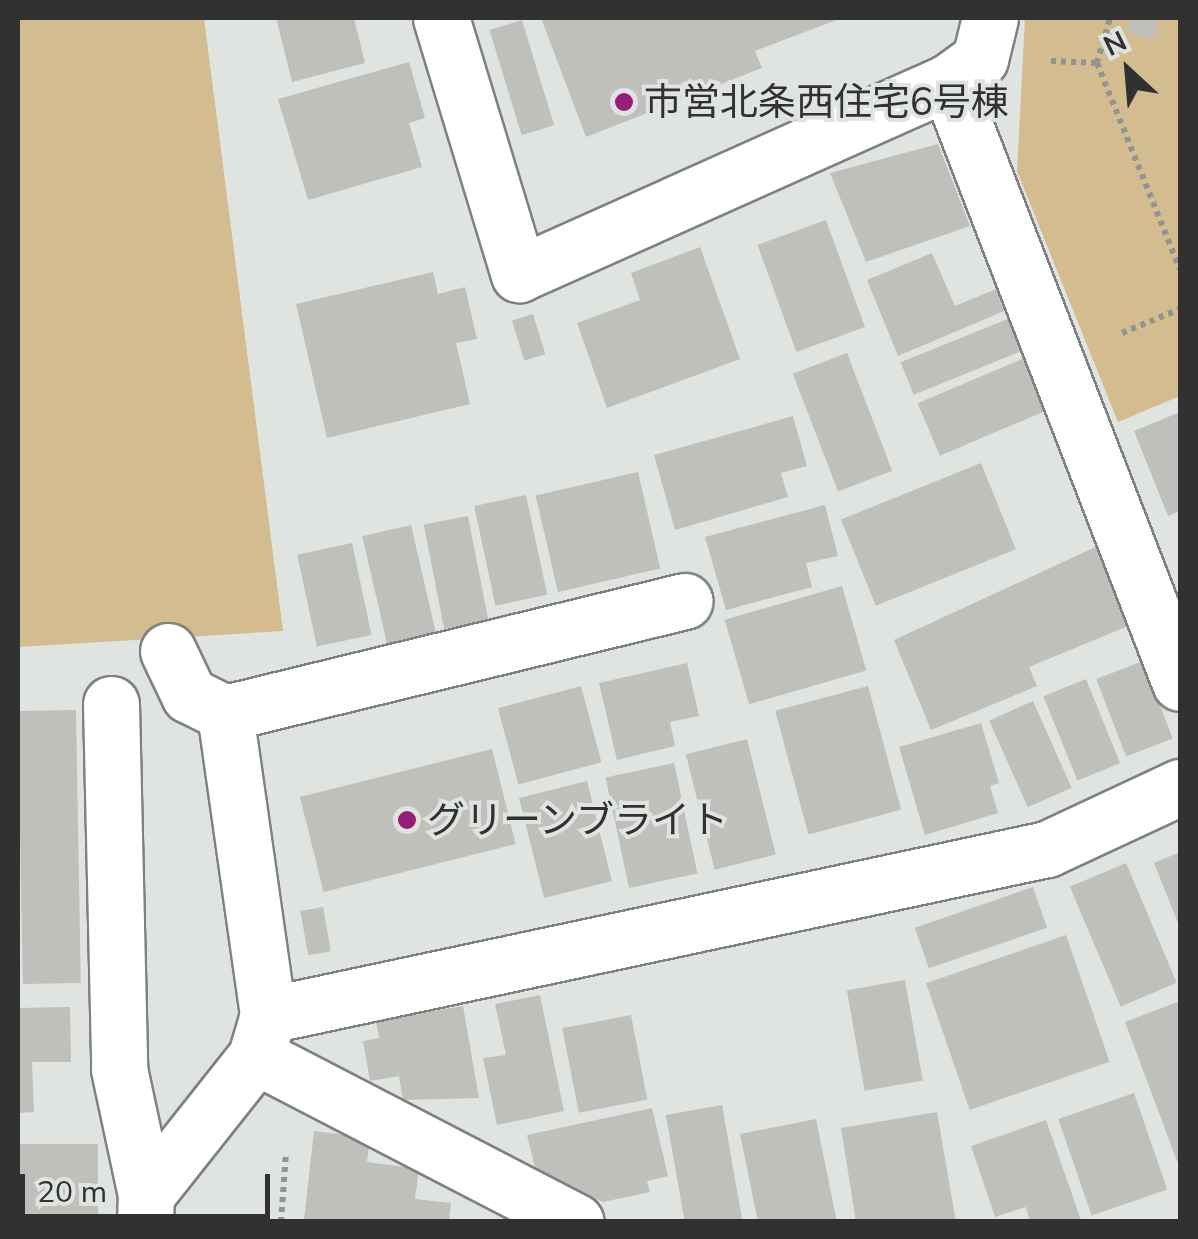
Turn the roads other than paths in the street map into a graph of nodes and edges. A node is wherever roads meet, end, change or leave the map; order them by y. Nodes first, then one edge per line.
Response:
1 (441, 18) edge
2 (990, 18) edge
3 (948, 82) junction
4 (684, 601) dead end
5 (168, 652) dead end
6 (1180, 683) edge
7 (111, 704) dead end
8 (225, 713) junction
9 (1180, 787) edge
10 (262, 1036) junction
11 (497, 1201) edge
12 (146, 1208) edge
13 (576, 1222) edge

1 - 3 street
2 - 3 street
3 - 6 street
4 - 8 street
5 - 8 street
7 - 12 street
8 - 10 street
9 - 10 street
10 - 11 street
10 - 12 street
11 - 13 street

